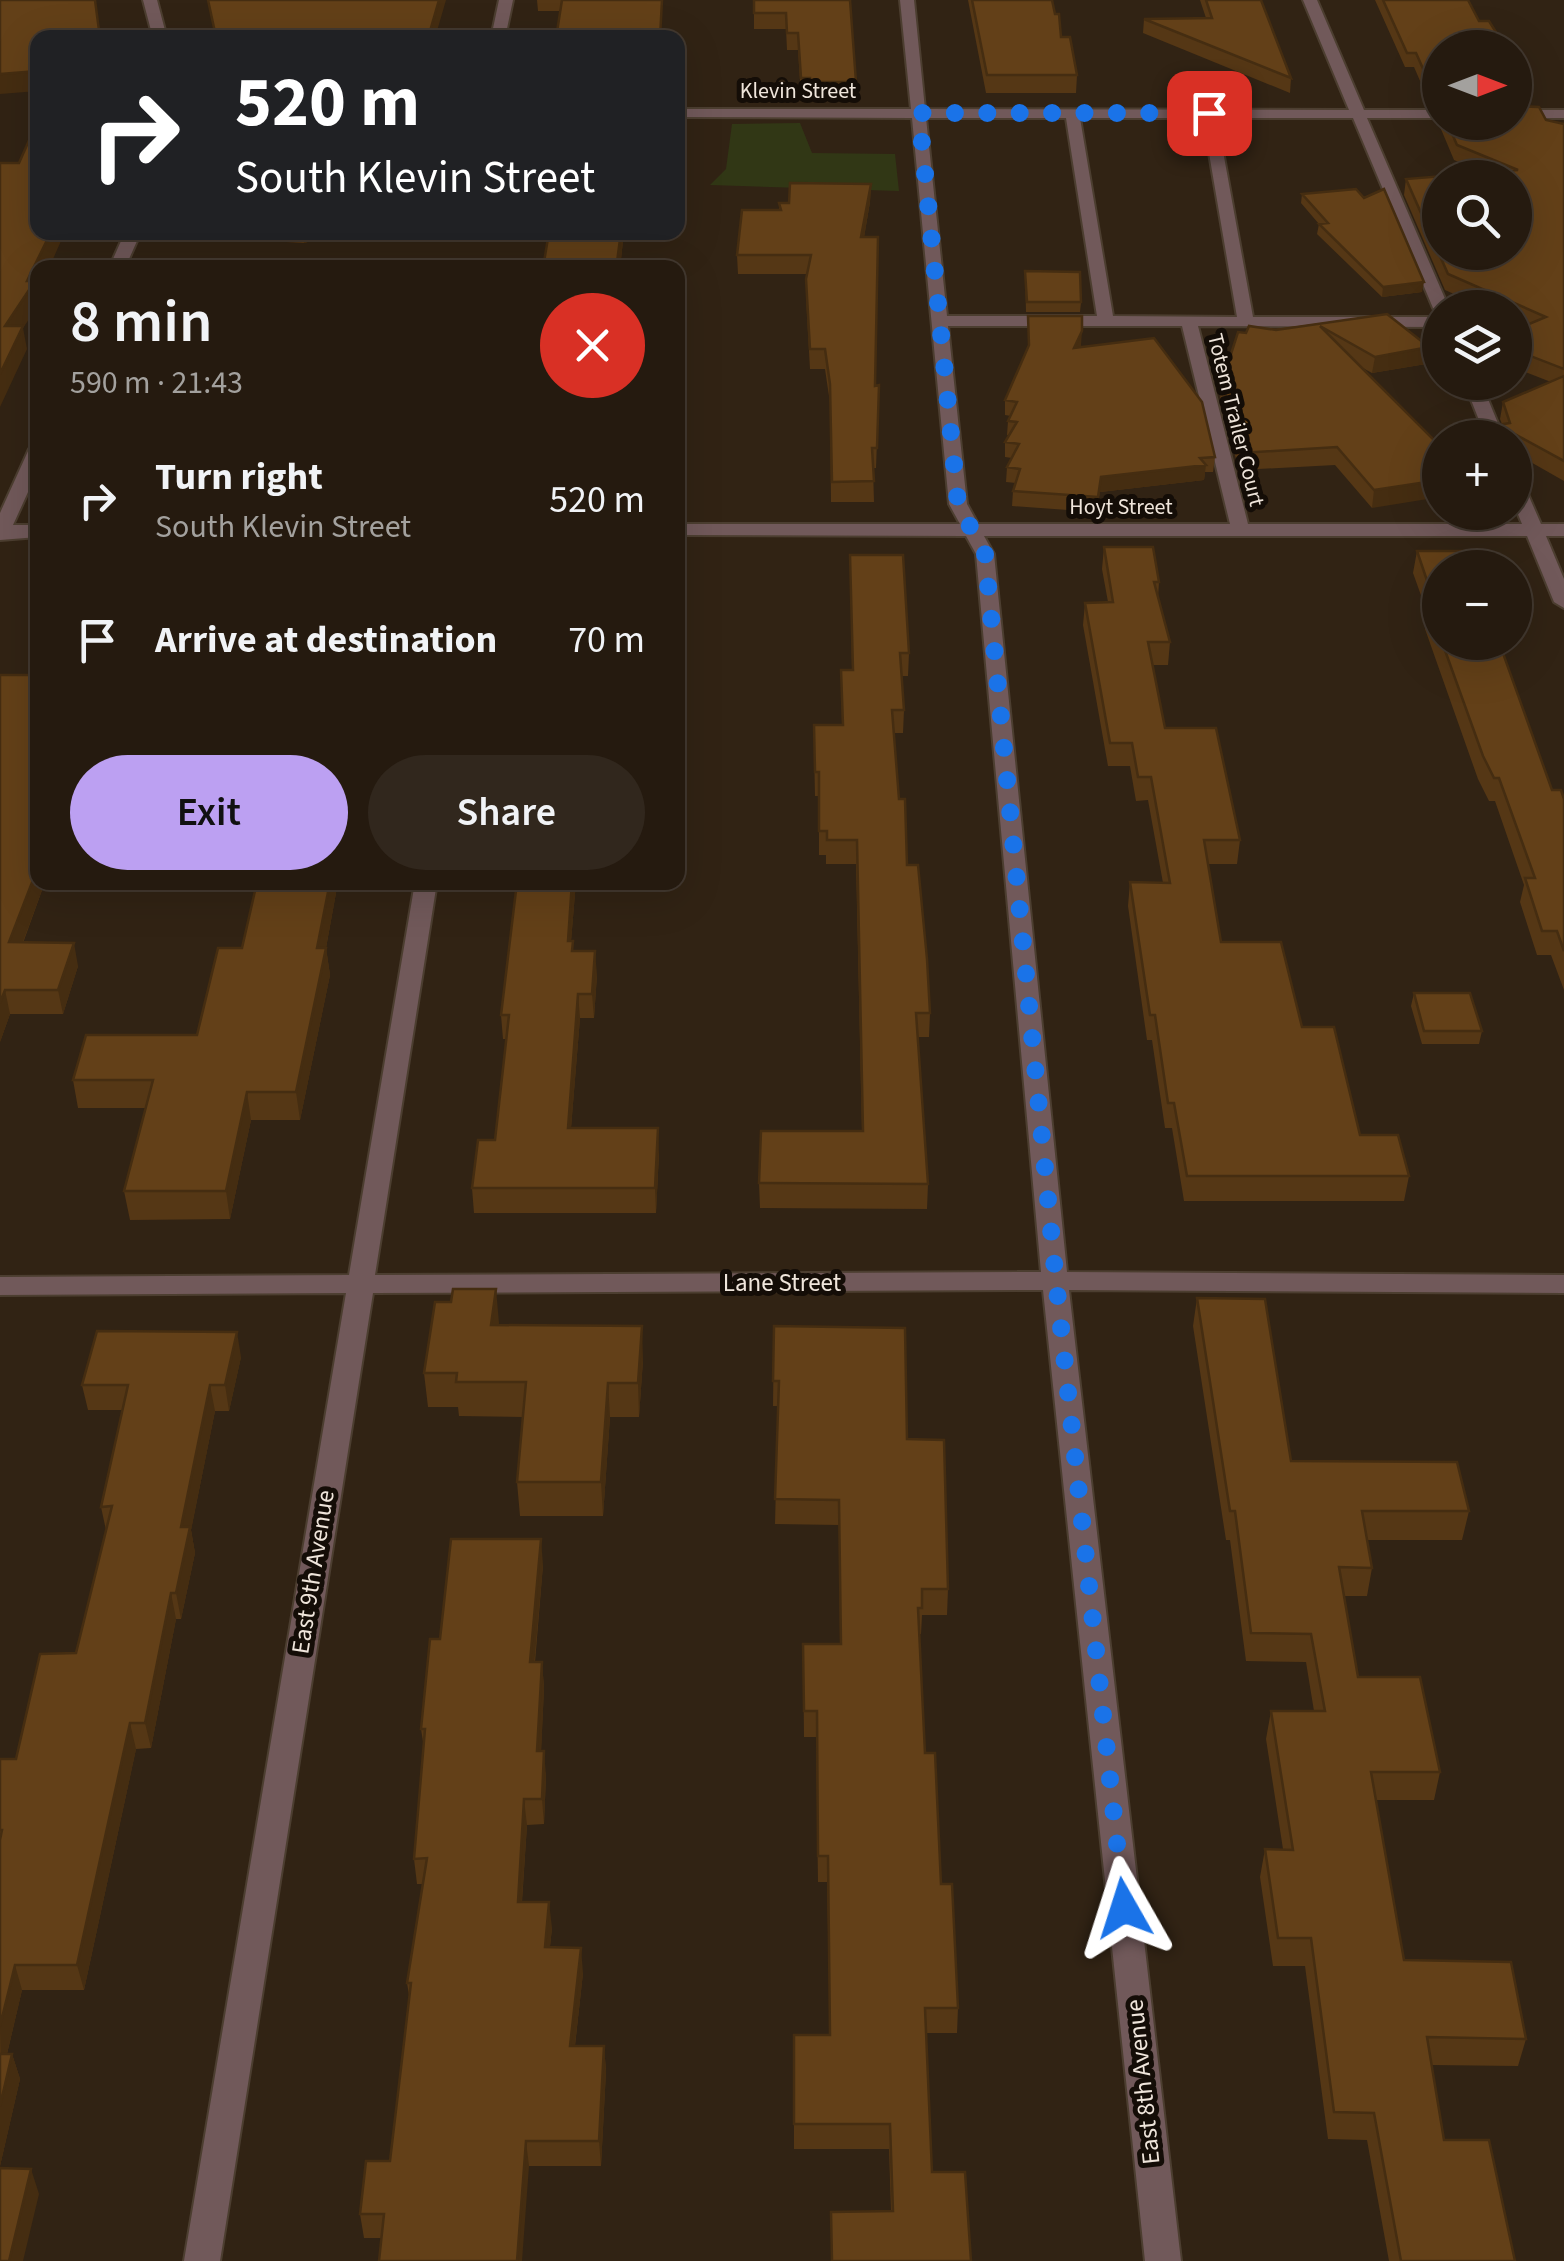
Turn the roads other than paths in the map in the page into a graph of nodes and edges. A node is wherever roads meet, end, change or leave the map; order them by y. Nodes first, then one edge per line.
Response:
1 (150, 0) edge
2 (506, 0) edge
3 (907, 0) edge
4 (1310, 0) edge
5 (158, 30) edge
6 (500, 30) edge
7 (685, 113) edge
8 (919, 113) junction
9 (1072, 113) junction
10 (1209, 113) junction
11 (1359, 113) junction
12 (1422, 114) edge
13 (1532, 114) edge
14 (1564, 114) edge
15 (1433, 290) edge
16 (940, 321) junction
17 (1106, 322) junction
18 (1189, 322) junction
19 (1246, 322) junction
20 (1422, 322) edge
21 (30, 466) edge
22 (1532, 525) edge
23 (971, 529) junction
24 (1240, 529) junction
25 (685, 530) edge
26 (1534, 530) junction
27 (1564, 530) edge
28 (30, 531) edge
29 (0, 532) edge
30 (1564, 602) edge
31 (425, 890) edge
32 (1056, 1281) junction
33 (1564, 1284) edge
34 (0, 1286) edge
35 (359, 1286) junction
36 (202, 2261) edge
37 (1163, 2261) edge

1 - 5 street
2 - 6 street
3 - 8 street, East 8th Avenue
4 - 11 street
7 - 8 street, Klevin Street
8 - 9 street, Klevin Street
8 - 16 street, East 8th Avenue
9 - 10 street, Klevin Street
9 - 17 street
10 - 11 street, Klevin Street
10 - 19 street, Totem Trailer Court
11 - 12 street, Klevin Street
11 - 15 street
13 - 14 street
16 - 17 street, Totem Trailer Court
16 - 23 street, East 8th Avenue
17 - 18 street, Totem Trailer Court
18 - 19 street, Totem Trailer Court
18 - 24 street, Totem Trailer Court
19 - 20 street, Totem Trailer Court
21 - 29 street
22 - 26 street
23 - 24 street, Hoyt Street
23 - 25 street, Hoyt Street
23 - 32 street, East 8th Avenue
24 - 26 street, Hoyt Street
26 - 27 street, Hoyt Street
26 - 30 street
28 - 29 street
31 - 35 street, East 9th Avenue
32 - 33 street, Lane Street
32 - 35 street, Lane Street
32 - 37 street, East 8th Avenue
34 - 35 street, Lane Street
35 - 36 street, East 9th Avenue

